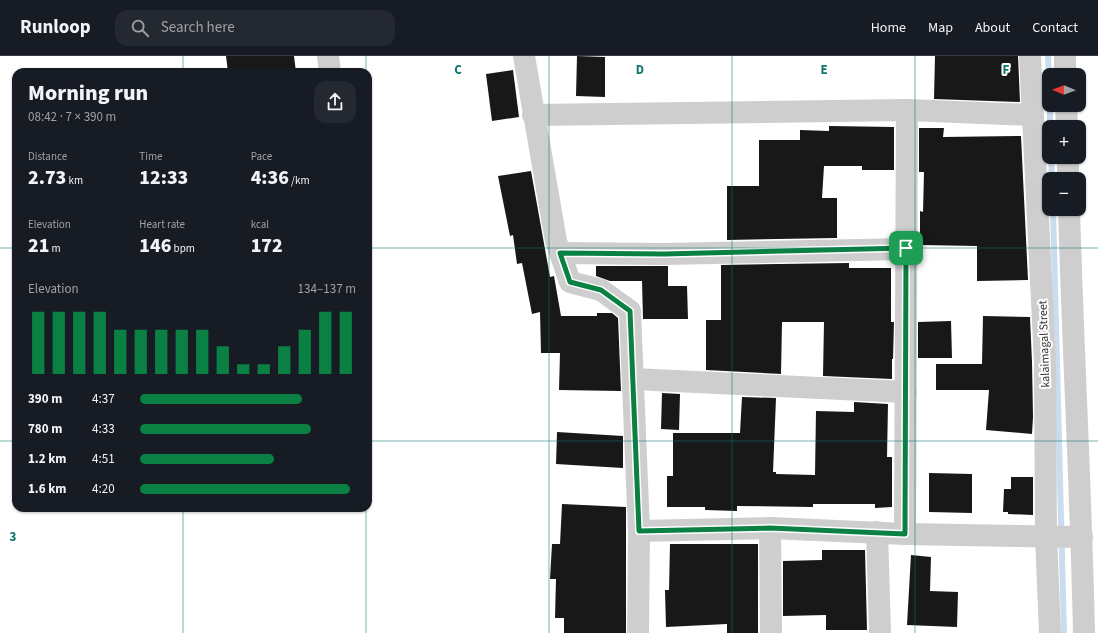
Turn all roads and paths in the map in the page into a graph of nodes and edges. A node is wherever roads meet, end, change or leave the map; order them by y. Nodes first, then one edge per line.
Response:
1 (328, 56) edge
2 (524, 56) edge
3 (1030, 56) edge
4 (1065, 56) edge
5 (330, 68) edge
6 (1066, 68) edge
7 (907, 110) junction
8 (533, 115) junction
9 (1032, 115) junction
10 (1069, 216) edge
11 (906, 248) junction
12 (560, 253) junction
13 (633, 379) junction
14 (906, 392) junction
15 (770, 528) junction
16 (639, 531) junction
17 (877, 532) junction
18 (905, 534) junction
19 (1048, 536) junction
20 (1079, 537) junction
21 (638, 633) edge
22 (771, 633) edge
23 (880, 633) edge
24 (1050, 633) edge
25 (1084, 633) edge

1 - 5 street
2 - 8 street
3 - 9 street, kalaimagal Street
4 - 6 street
7 - 8 street
7 - 9 street
7 - 11 street
8 - 12 street
9 - 19 street, kalaimagal Street
10 - 20 street
11 - 12 street
11 - 14 street
12 - 13 street
13 - 14 street
13 - 16 street
14 - 18 street
15 - 16 street
15 - 17 street
15 - 22 street
16 - 21 street
17 - 18 street
17 - 23 street
18 - 19 street
19 - 20 street
19 - 24 street, kalaimagal Street
20 - 25 street

